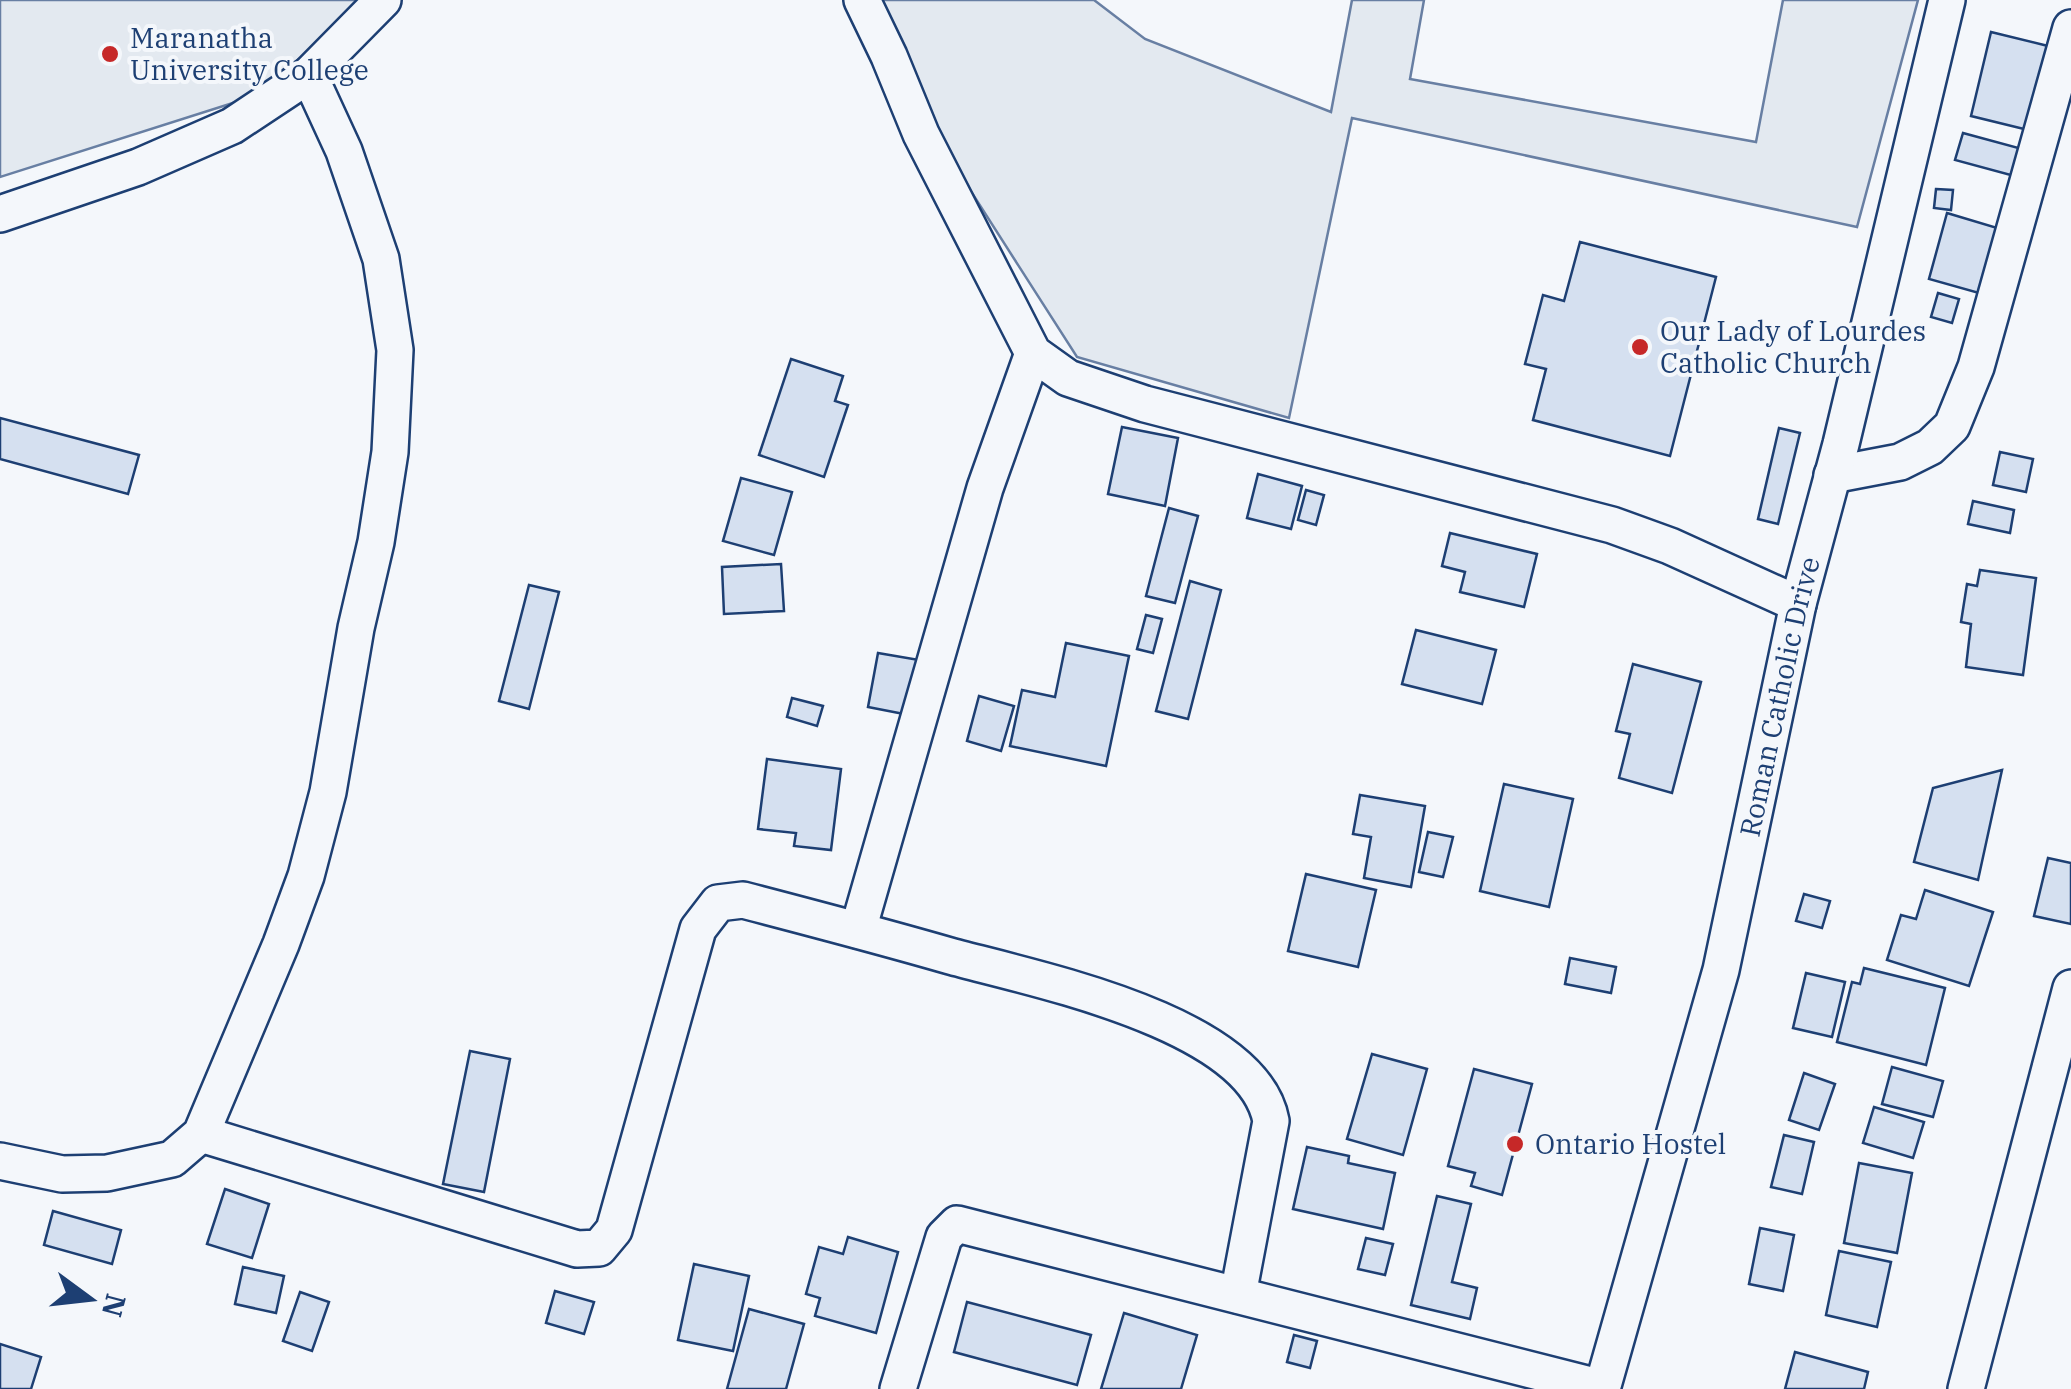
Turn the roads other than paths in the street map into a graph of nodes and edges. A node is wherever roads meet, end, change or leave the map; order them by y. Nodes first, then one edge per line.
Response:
1 (383, 0) edge
2 (862, 0) edge
3 (1947, 0) edge
4 (2071, 28) edge
5 (309, 75) junction
6 (0, 214) edge
7 (1033, 354) junction
8 (1832, 475) junction
9 (1798, 604) junction
10 (858, 930) junction
11 (2071, 988) edge
12 (200, 1134) junction
13 (0, 1161) edge
14 (1238, 1295) junction
15 (898, 1389) edge
16 (1602, 1389) edge
17 (1966, 1389) edge

1 - 5 street
2 - 7 street
3 - 8 street, Roman Catholic Drive
4 - 8 street
5 - 6 street
5 - 12 street
7 - 9 street
7 - 10 street
8 - 9 street, Roman Catholic Drive
9 - 16 street, Roman Catholic Drive
10 - 12 street
10 - 14 street
11 - 17 street
12 - 13 street
14 - 15 street
14 - 16 street

